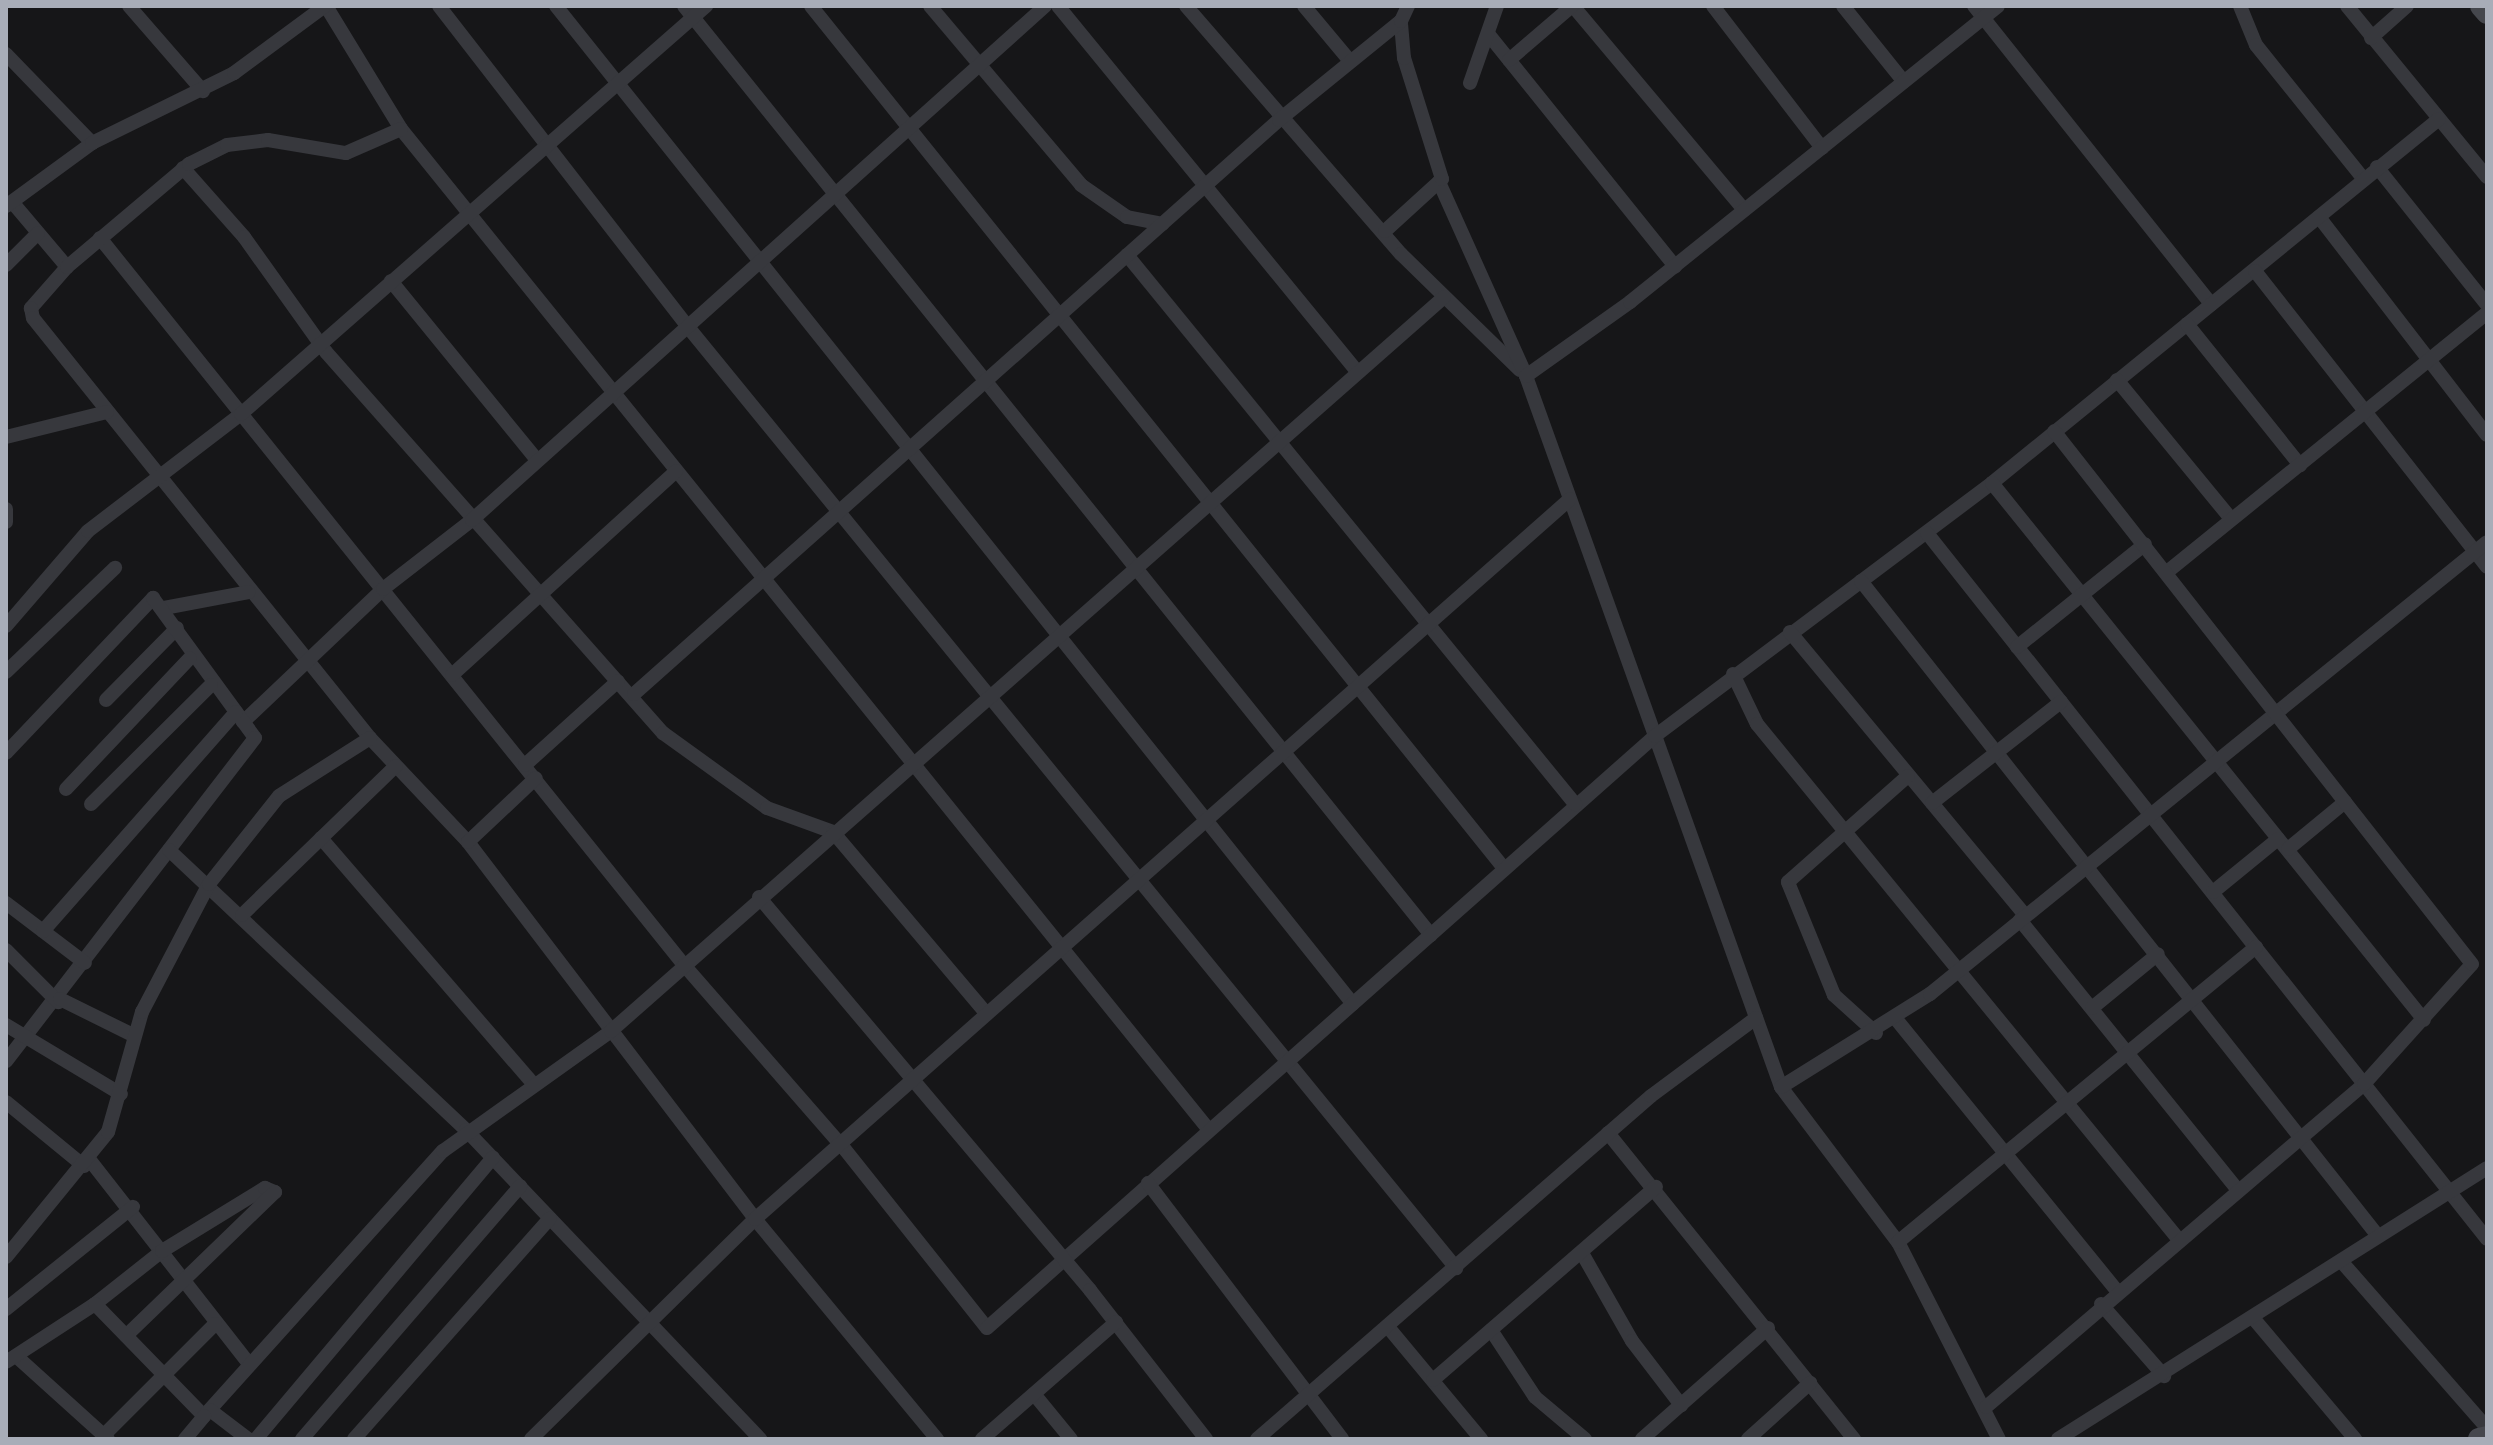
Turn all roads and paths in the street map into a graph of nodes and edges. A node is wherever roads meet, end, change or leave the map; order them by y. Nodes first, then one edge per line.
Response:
1 (129, 6) edge
2 (325, 6) edge
3 (439, 6) edge
4 (556, 6) edge
5 (706, 6) edge
6 (811, 6) edge
7 (930, 6) edge
8 (1045, 6) edge
9 (1058, 6) edge
10 (1186, 6) edge
11 (1304, 6) edge
12 (1408, 6) edge
13 (1497, 6) edge
14 (1572, 6) edge
15 (1713, 6) edge
16 (1843, 6) edge
17 (1998, 6) edge
18 (2240, 6) edge
19 (2347, 6) edge
20 (2407, 6) edge
21 (2481, 6) edge
22 (689, 12) edge
23 (1979, 12) edge
24 (2487, 13) edge
25 (1401, 21) junction
26 (1489, 35) junction
27 (2371, 38) junction
28 (6, 54) edge
29 (1509, 60) junction
30 (1350, 61) junction
31 (978, 67) junction
32 (620, 80) junction
33 (1904, 82) junction
34 (1470, 83) dead end
35 (203, 91) junction
36 (2439, 119) junction
37 (1279, 120) junction
38 (401, 129) junction
39 (908, 131) junction
40 (92, 143) junction
41 (544, 143) junction
42 (1822, 148) junction
43 (2377, 167) junction
44 (183, 168) junction
45 (2487, 177) edge
46 (2363, 178) junction
47 (1439, 182) junction
48 (1205, 185) junction
49 (838, 195) junction
50 (8, 205) edge
51 (468, 209) junction
52 (1744, 210) junction
53 (2319, 217) junction
54 (1162, 224) junction
55 (1385, 231) junction
56 (38, 233) junction
57 (100, 238) junction
58 (1127, 255) junction
59 (761, 263) junction
60 (6, 265) edge
61 (1675, 266) junction
62 (67, 267) junction
63 (2255, 271) junction
64 (391, 281) junction
65 (1444, 297) junction
66 (2211, 304) junction
67 (2487, 305) edge
68 (2487, 313) edge
69 (1061, 314) junction
70 (2187, 324) junction
71 (688, 327) junction
72 (321, 344) junction
73 (2430, 362) junction
74 (1356, 370) junction
75 (1526, 376) junction
76 (2117, 380) junction
77 (983, 381) junction
78 (614, 388) junction
79 (107, 412) junction
80 (2366, 412) junction
81 (241, 414) junction
82 (2054, 431) junction
83 (7, 435) edge
84 (2487, 435) edge
85 (1280, 439) junction
86 (908, 448) junction
87 (537, 460) junction
88 (2300, 465) junction
89 (676, 471) junction
90 (162, 477) junction
91 (1992, 483) junction
92 (1570, 499) junction
93 (1209, 500) junction
94 (6, 509) edge
95 (840, 509) junction
96 (2231, 519) junction
97 (472, 520) junction
98 (6, 522) edge
99 (1927, 533) junction
100 (2487, 542) edge
101 (2145, 544) junction
102 (2475, 552) junction
103 (2487, 567) edge
104 (115, 568) dead end
105 (1132, 568) junction
106 (2167, 572) junction
107 (759, 579) junction
108 (1861, 581) junction
109 (383, 589) junction
110 (249, 592) junction
111 (538, 592) junction
112 (2082, 593) junction
113 (164, 608) junction
114 (1428, 624) junction
115 (6, 626) edge
116 (177, 628) junction
117 (1790, 632) junction
118 (1058, 635) junction
119 (2017, 647) junction
120 (190, 658) junction
121 (311, 662) junction
122 (6, 672) edge
123 (1733, 674) junction
124 (452, 675) junction
125 (618, 681) junction
126 (211, 685) junction
127 (1359, 686) junction
128 (634, 694) junction
129 (988, 697) junction
130 (106, 700) dead end
131 (2061, 702) junction
132 (2275, 711) junction
133 (240, 717) junction
134 (1655, 736) junction
135 (370, 738) junction
136 (6, 753) edge
137 (1996, 753) junction
138 (1281, 754) junction
139 (2212, 760) junction
140 (914, 762) junction
141 (525, 765) junction
142 (396, 766) junction
143 (1908, 776) junction
144 (536, 778) junction
145 (66, 789) dead end
146 (2345, 802) junction
147 (1932, 803) junction
148 (91, 804) dead end
149 (1575, 804) junction
150 (2149, 812) junction
151 (1210, 817) junction
152 (1847, 829) junction
153 (833, 832) junction
154 (321, 838) junction
155 (468, 842) junction
156 (2283, 844) junction
157 (169, 850) junction
158 (2088, 864) junction
159 (1503, 867) junction
160 (1138, 881) junction
161 (209, 884) junction
162 (2213, 892) junction
163 (759, 897) junction
164 (6, 903) edge
165 (242, 915) junction
166 (2023, 918) junction
167 (43, 931) junction
168 (1431, 935) junction
169 (1064, 946) junction
170 (2256, 947) junction
171 (6, 950) edge
172 (2158, 954) junction
173 (85, 963) junction
174 (684, 965) junction
175 (1962, 969) junction
176 (2192, 998) junction
177 (59, 1000) junction
178 (1353, 1004) junction
179 (2092, 1008) junction
180 (987, 1014) junction
181 (1756, 1018) junction
182 (1896, 1019) junction
183 (2424, 1020) junction
184 (6, 1025) edge
185 (611, 1031) junction
186 (1876, 1033) junction
187 (133, 1035) junction
188 (26, 1039) junction
189 (2127, 1053) junction
190 (6, 1061) edge
191 (1286, 1062) junction
192 (533, 1084) junction
193 (911, 1084) junction
194 (2364, 1084) junction
195 (1781, 1087) junction
196 (121, 1094) junction
197 (6, 1102) edge
198 (2067, 1103) junction
199 (466, 1130) junction
200 (1209, 1130) junction
201 (1608, 1133) junction
202 (2302, 1136) junction
203 (843, 1147) junction
204 (2002, 1156) junction
205 (493, 1158) junction
206 (86, 1162) junction
207 (2487, 1168) edge
208 (1148, 1183) junction
209 (520, 1186) junction
210 (1656, 1187) junction
211 (2239, 1191) junction
212 (2450, 1192) junction
213 (133, 1207) junction
214 (550, 1218) junction
215 (755, 1219) junction
216 (2378, 1236) junction
217 (2487, 1239) edge
218 (2179, 1240) junction
219 (1898, 1242) junction
220 (162, 1251) junction
221 (1582, 1253) junction
222 (6, 1257) edge
223 (1062, 1259) junction
224 (2341, 1261) junction
225 (1456, 1268) junction
226 (182, 1281) junction
227 (2117, 1291) junction
228 (95, 1304) junction
229 (2101, 1304) junction
230 (6, 1309) edge
231 (2254, 1319) junction
232 (648, 1321) junction
233 (1116, 1322) junction
234 (215, 1324) junction
235 (1388, 1327) junction
236 (1768, 1328) junction
237 (1491, 1330) junction
238 (126, 1336) junction
239 (11, 1359) edge
240 (250, 1365) junction
241 (163, 1374) junction
242 (2164, 1376) junction
243 (1433, 1380) junction
244 (1810, 1383) junction
245 (1034, 1394) junction
246 (1310, 1395) junction
247 (1681, 1405) junction
248 (1986, 1407) junction
249 (207, 1413) junction
250 (2487, 1428) edge
251 (106, 1437) edge
252 (2487, 1437) edge
253 (185, 1439) edge
254 (248, 1439) edge
255 (256, 1439) edge
256 (302, 1439) edge
257 (354, 1439) edge
258 (531, 1439) edge
259 (760, 1439) edge
260 (937, 1439) edge
261 (982, 1439) edge
262 (1071, 1439) edge
263 (1206, 1439) edge
264 (1257, 1439) edge
265 (1342, 1439) edge
266 (1481, 1439) edge
267 (1585, 1439) edge
268 (1642, 1439) edge
269 (1748, 1439) edge
270 (1854, 1439) edge
271 (1999, 1439) edge
272 (2058, 1439) edge
273 (2355, 1439) edge
274 (2479, 1439) edge

1 - 35 street
2 - 35 street
2 - 38 street
3 - 41 street
4 - 32 street
5 - 22 street
6 - 39 street
7 - 31 street
8 - 31 street
9 - 48 street
10 - 37 street
11 - 30 street
12 - 25 street
13 - 26 street
14 - 29 street
14 - 52 street
15 - 42 street
16 - 33 street
17 - 23 street
18 - 46 street
19 - 27 street
20 - 27 street
21 - 24 street
22 - 32 street
22 - 49 street
23 - 33 street
23 - 66 street
25 - 30 street
25 - 47 street
26 - 29 street
26 - 34 street
27 - 36 street
28 - 40 street
29 - 61 street
30 - 37 street
31 - 39 street
31 - 54 street
32 - 41 street
32 - 59 street
33 - 42 street
35 - 40 street
36 - 43 street
36 - 45 street
37 - 48 street
37 - 55 street
38 - 44 street
38 - 51 street
39 - 49 street
39 - 69 street
40 - 50 street
41 - 51 street
41 - 71 street
42 - 52 street
43 - 46 street
43 - 67 street
44 - 57 street
44 - 72 street
46 - 53 street
47 - 55 street
47 - 75 street
48 - 54 street
48 - 74 street
49 - 59 street
49 - 77 street
50 - 56 street
51 - 64 street
51 - 78 street
52 - 61 street
53 - 63 street
53 - 73 street
54 - 58 street
55 - 65 street
56 - 60 street
56 - 62 street
57 - 62 street
57 - 81 street
58 - 69 street
58 - 85 street
59 - 71 street
59 - 86 street
61 - 75 street
62 - 79 street
63 - 66 street
63 - 80 street
64 - 72 street
64 - 87 street
65 - 74 street
65 - 75 street
66 - 70 street
68 - 73 street
69 - 77 street
69 - 93 street
70 - 76 street
70 - 88 street
71 - 78 street
71 - 95 street
72 - 81 street
72 - 97 street
73 - 80 street
73 - 84 street
74 - 85 street
75 - 92 street
76 - 82 street
76 - 96 street
77 - 86 street
77 - 105 street
78 - 87 street
78 - 89 street
79 - 83 street
79 - 90 street
80 - 88 street
80 - 102 street
81 - 90 street
81 - 109 street
82 - 91 street
82 - 101 street
85 - 93 street
85 - 114 street
86 - 95 street
86 - 118 street
87 - 97 street
88 - 96 street
89 - 107 street
89 - 111 street
90 - 110 street
90 - 115 street
91 - 99 street
91 - 112 street
92 - 114 street
92 - 134 street
93 - 105 street
93 - 127 street
94 - 98 street
95 - 107 street
95 - 129 street
96 - 106 street
97 - 109 street
97 - 111 street
99 - 108 street
99 - 119 street
100 - 102 street
101 - 106 street
101 - 112 street
102 - 103 street
102 - 132 street
104 - 122 street
105 - 118 street
105 - 138 street
106 - 132 street
107 - 128 street
107 - 140 street
108 - 117 street
108 - 137 street
109 - 121 street
109 - 124 street
110 - 113 street
110 - 121 street
111 - 124 street
111 - 125 street
112 - 119 street
112 - 139 street
113 - 116 street
113 - 136 street
114 - 127 street
114 - 149 street
116 - 120 street
116 - 130 street
117 - 123 street
117 - 143 street
118 - 129 street
118 - 151 street
119 - 131 street
120 - 126 street
120 - 145 street
121 - 133 street
121 - 135 street
123 - 134 street
123 - 152 street
124 - 141 street
125 - 128 street
125 - 141 street
126 - 133 street
126 - 148 street
127 - 138 street
127 - 159 street
128 - 153 street
129 - 140 street
129 - 160 street
131 - 137 street
131 - 150 street
132 - 139 street
132 - 146 street
133 - 157 street
133 - 167 street
134 - 149 street
134 - 181 street
135 - 142 street
135 - 161 street
137 - 147 street
137 - 158 street
138 - 151 street
138 - 168 street
139 - 150 street
139 - 156 street
140 - 153 street
140 - 169 street
141 - 144 street
142 - 154 street
142 - 155 street
143 - 147 street
143 - 152 street
144 - 155 street
144 - 174 street
146 - 156 street
146 - 183 street
147 - 166 street
149 - 159 street
150 - 158 street
150 - 162 street
151 - 160 street
151 - 178 street
152 - 175 street
152 - 186 street
153 - 163 street
153 - 180 street
154 - 165 street
154 - 192 street
155 - 185 street
156 - 162 street
156 - 183 street
157 - 161 street
157 - 173 street
158 - 166 street
158 - 172 street
159 - 168 street
160 - 169 street
160 - 191 street
161 - 165 street
161 - 187 street
162 - 170 street
163 - 174 street
163 - 193 street
164 - 167 street
165 - 199 street
166 - 175 street
166 - 179 street
167 - 173 street
168 - 178 street
169 - 180 street
169 - 200 street
170 - 176 street
170 - 194 street
171 - 177 street
172 - 176 street
172 - 179 street
173 - 177 street
174 - 185 street
174 - 203 street
175 - 182 street
175 - 198 street
176 - 189 street
176 - 202 street
177 - 187 street
177 - 188 street
178 - 191 street
179 - 189 street
180 - 193 street
181 - 195 street
181 - 201 street
182 - 186 street
182 - 204 street
183 - 194 street
184 - 188 street
185 - 192 street
185 - 215 street
186 - 195 street
187 - 196 street
188 - 190 street
188 - 196 street
189 - 198 street
189 - 211 street
191 - 200 street
191 - 225 street
192 - 199 street
193 - 203 street
193 - 223 street
194 - 202 street
194 - 212 street
195 - 219 street
196 - 206 street
197 - 206 street
198 - 204 street
198 - 218 street
199 - 205 street
199 - 240 street
200 - 208 street
201 - 210 street
201 - 225 street
202 - 211 street
202 - 216 street
203 - 215 street
203 - 223 street
204 - 219 street
204 - 227 street
205 - 209 street
205 - 255 street
206 - 213 street
206 - 222 street
207 - 212 street
208 - 223 street
208 - 246 street
209 - 214 street
209 - 256 street
210 - 221 street
210 - 236 street
211 - 218 street
212 - 216 street
212 - 217 street
213 - 220 street
213 - 230 street
214 - 232 street
214 - 257 street
215 - 232 street
215 - 260 street
216 - 224 street
218 - 227 street
219 - 248 street
220 - 226 street
220 - 226 street
220 - 228 street
221 - 237 street
221 - 247 street
223 - 233 street
224 - 231 street
224 - 250 street
225 - 235 street
226 - 234 street
226 - 238 street
227 - 229 street
228 - 238 street
228 - 239 street
229 - 242 street
229 - 248 street
231 - 242 street
231 - 273 street
232 - 258 street
232 - 259 street
233 - 245 street
233 - 263 street
234 - 240 street
234 - 241 street
235 - 243 street
235 - 246 street
236 - 244 street
236 - 247 street
237 - 243 street
237 - 267 street
238 - 241 street
239 - 251 street
240 - 249 street
241 - 249 street
241 - 251 street
242 - 272 street
243 - 266 street
244 - 269 street
244 - 270 street
245 - 261 street
245 - 262 street
246 - 264 street
246 - 265 street
247 - 268 street
248 - 271 street
249 - 253 street
249 - 254 street
252 - 274 street

